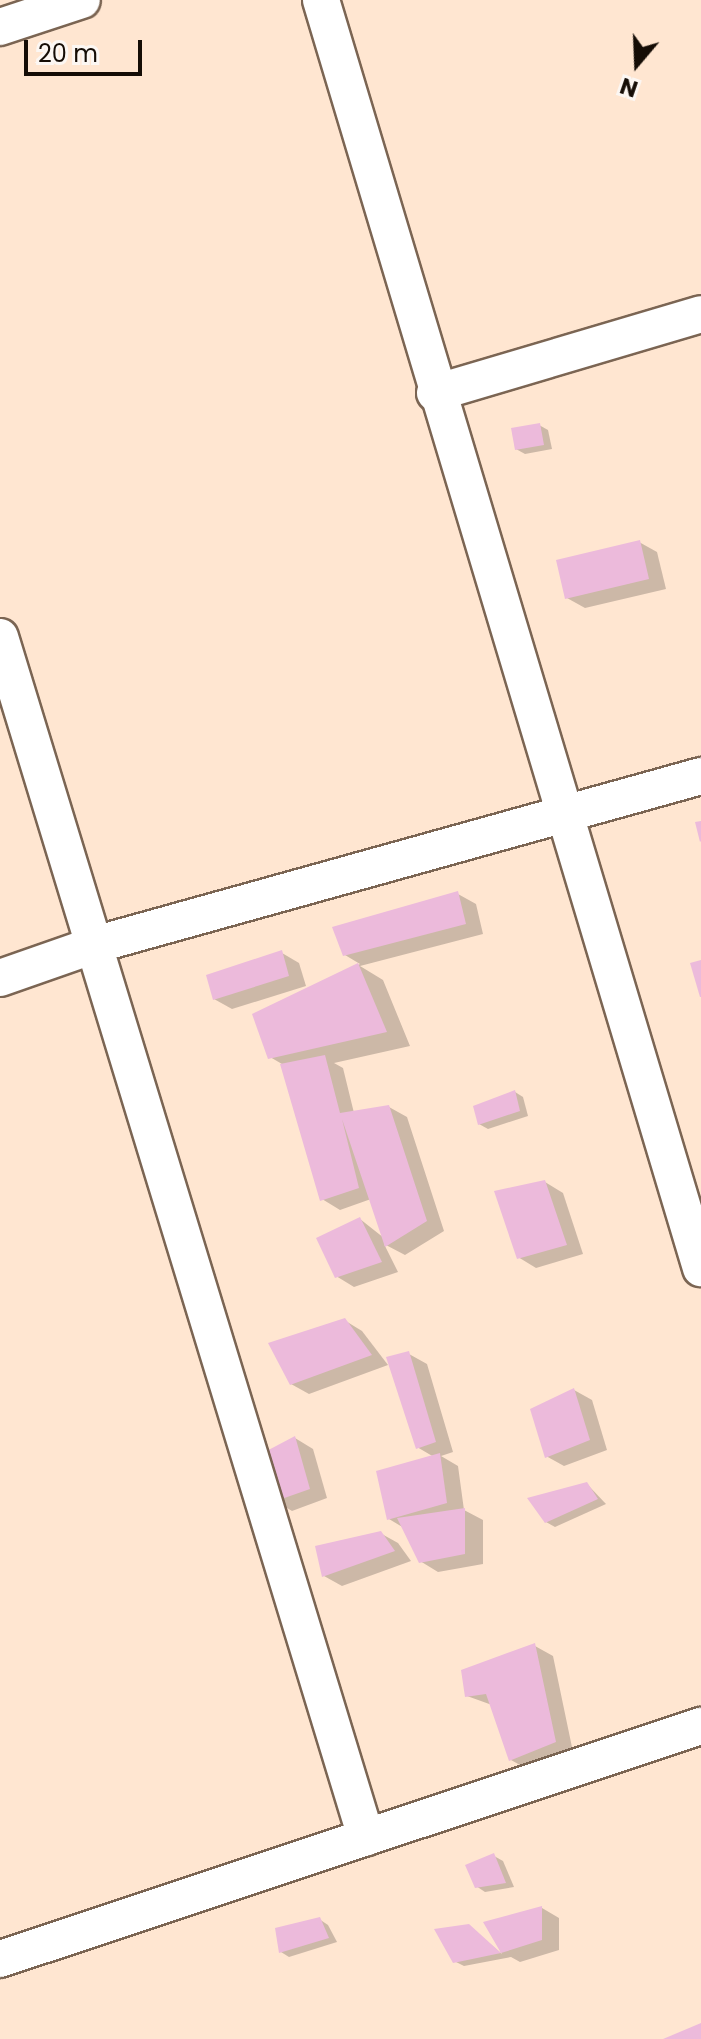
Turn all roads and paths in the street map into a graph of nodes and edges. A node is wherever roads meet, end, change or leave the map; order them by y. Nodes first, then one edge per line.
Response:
1 (82, 0) edge
2 (321, 0) edge
3 (0, 27) edge
4 (701, 314) edge
5 (435, 393) junction
6 (0, 637) edge
7 (701, 776) edge
8 (566, 814) junction
9 (94, 945) junction
10 (0, 978) edge
11 (698, 1245) edge
12 (701, 1726) edge
13 (366, 1837) junction
14 (0, 1959) edge

1 - 3 street
2 - 5 street
4 - 5 street
5 - 8 street
6 - 9 street
7 - 8 street
8 - 9 street
8 - 11 street
9 - 10 street
9 - 13 street
12 - 13 street
13 - 14 street

